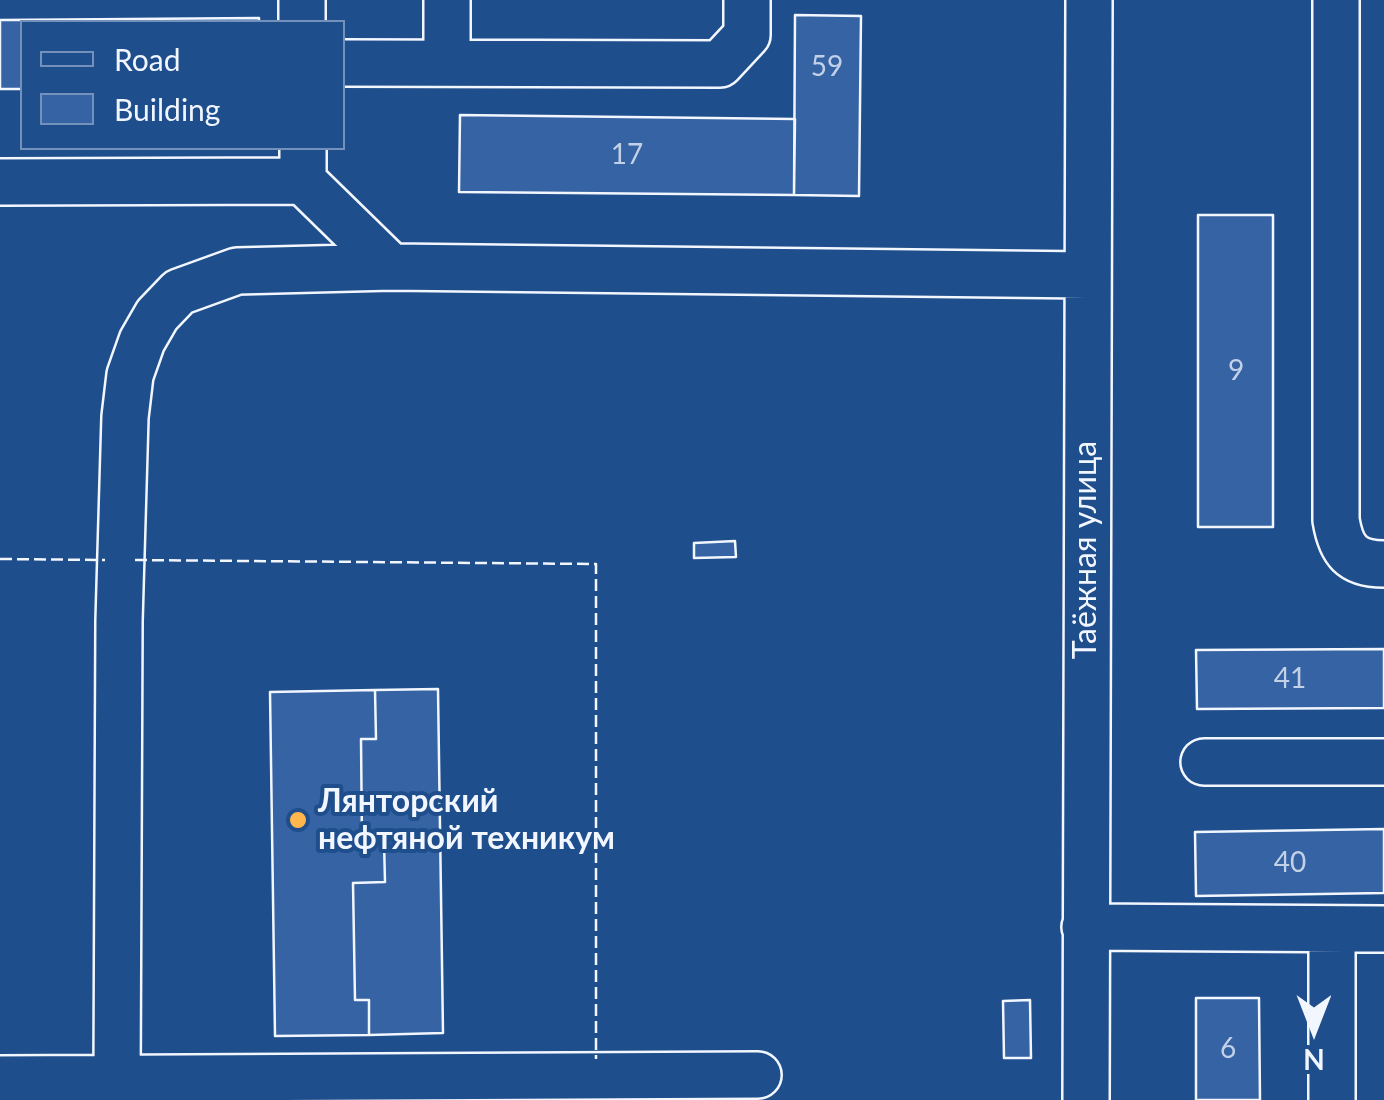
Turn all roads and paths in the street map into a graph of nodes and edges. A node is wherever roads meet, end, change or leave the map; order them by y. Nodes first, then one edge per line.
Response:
1 (447, 0) edge
2 (747, 0) edge
3 (1089, 0) edge
4 (1336, 0) edge
5 (345, 63) edge
6 (447, 63) junction
7 (303, 164) edge
8 (0, 182) edge
9 (391, 268) junction
10 (1087, 275) junction
11 (1384, 564) edge
12 (1204, 762) dead end
13 (1384, 762) edge
14 (1085, 926) junction
15 (1332, 929) junction
16 (1384, 929) edge
17 (758, 1075) dead end
18 (0, 1079) edge
19 (118, 1079) junction
20 (1086, 1100) edge
21 (1332, 1100) edge

1 - 6 street
2 - 6 street
3 - 10 street, Таёжная улица
4 - 11 street
5 - 6 street
7 - 8 street
7 - 9 street
9 - 10 street
9 - 19 street
10 - 14 street, Таёжная улица
12 - 13 street
14 - 15 street
14 - 20 street, Таёжная улица
15 - 16 street
15 - 21 street
17 - 19 street
18 - 19 street

